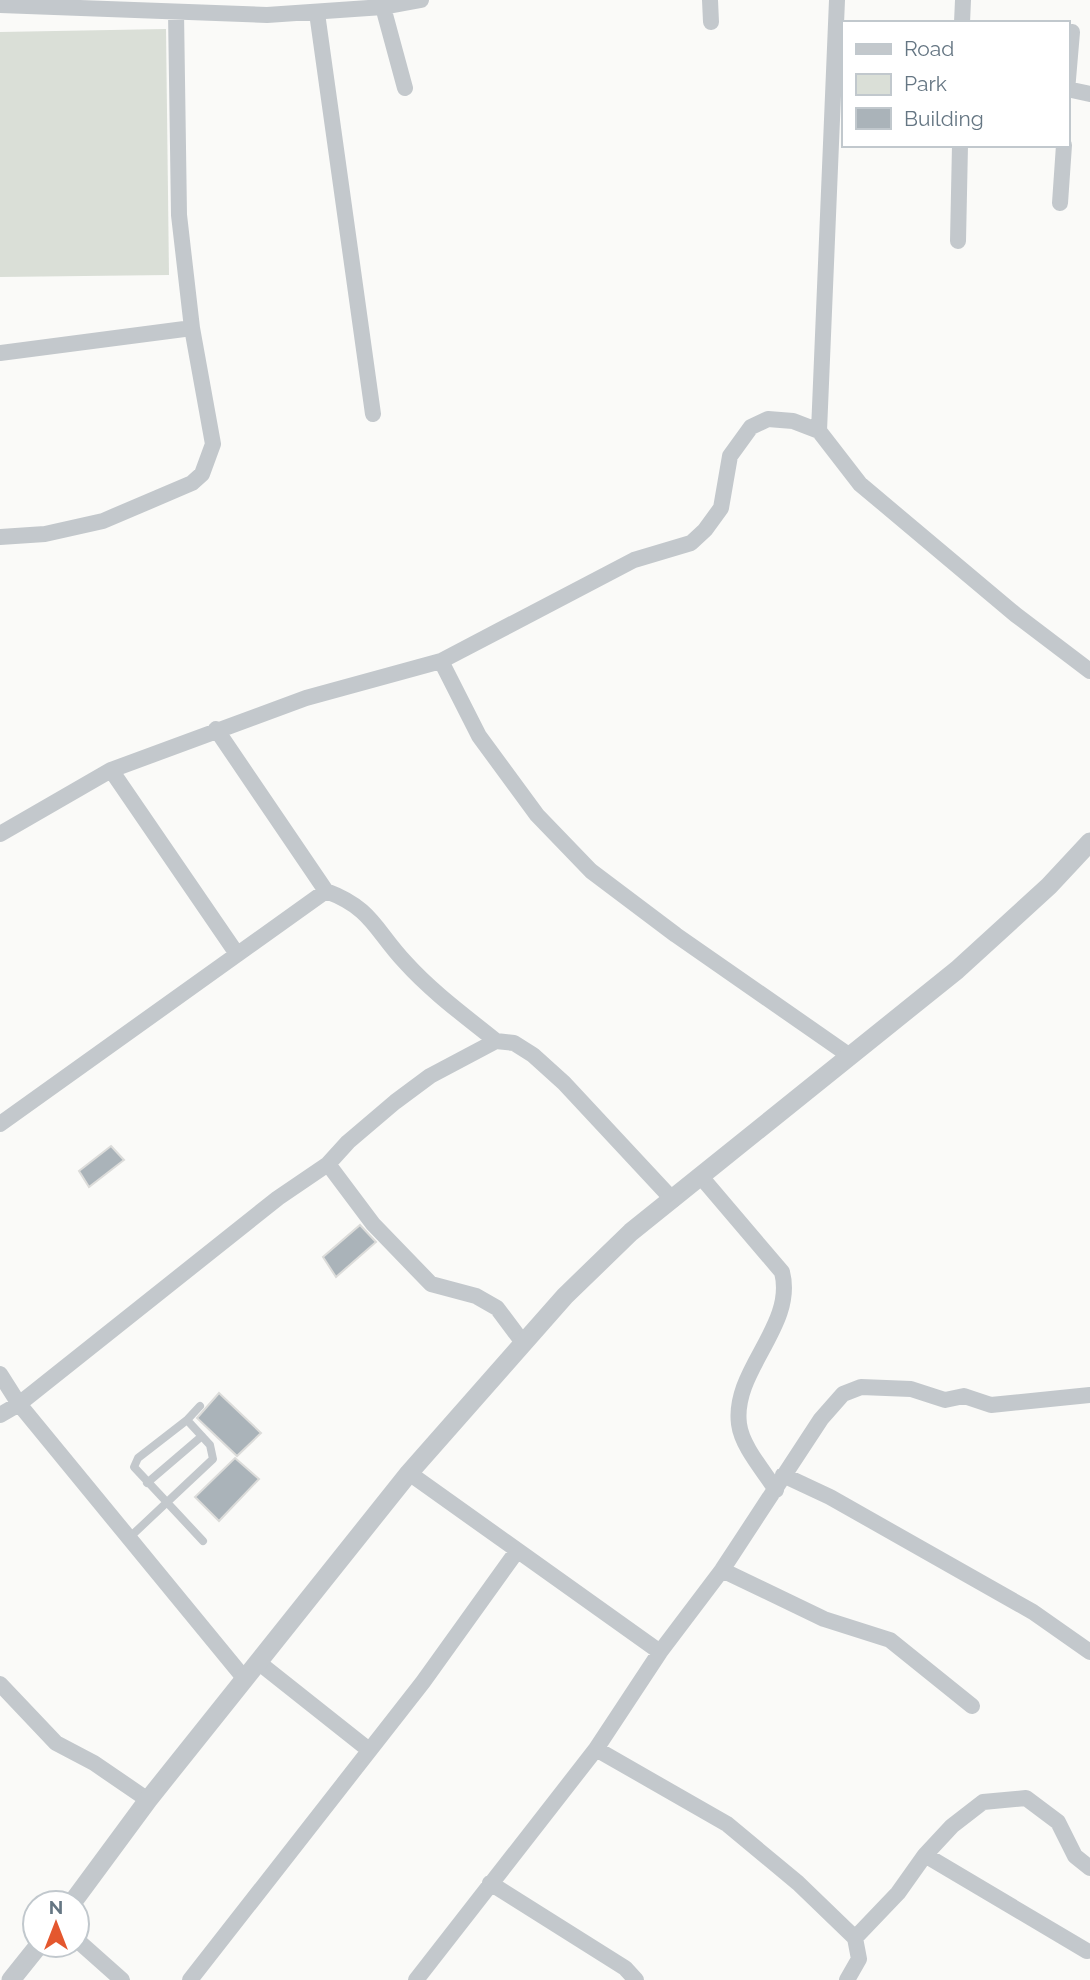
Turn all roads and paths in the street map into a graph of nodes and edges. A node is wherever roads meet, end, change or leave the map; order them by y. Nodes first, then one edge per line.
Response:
1 (421, 0) edge
2 (710, 0) edge
3 (837, 0) edge
4 (962, 0) edge
5 (31, 2) edge
6 (0, 5) edge
7 (383, 7) junction
8 (266, 8) edge
9 (176, 12) junction
10 (317, 13) junction
11 (962, 21) edge
12 (711, 22) dead end
13 (1072, 33) dead end
14 (1069, 67) edge
15 (405, 88) dead end
16 (1069, 90) edge
17 (1090, 94) edge
18 (838, 97) edge
19 (960, 147) edge
20 (1063, 147) edge
21 (1060, 203) dead end
22 (958, 241) dead end
23 (191, 328) junction
24 (0, 353) edge
25 (373, 414) dead end
26 (820, 431) junction
27 (0, 537) edge
28 (440, 662) junction
29 (1090, 671) edge
30 (216, 729) junction
31 (111, 770) junction
32 (0, 834) edge
33 (1090, 842) edge
34 (326, 891) junction
35 (237, 954) junction
36 (496, 1041) junction
37 (850, 1056) junction
38 (0, 1124) edge
39 (328, 1164) junction
40 (702, 1178) junction
41 (673, 1200) junction
42 (524, 1344) junction
43 (0, 1374) edge
44 (1090, 1395) edge
45 (19, 1404) junction
46 (200, 1406) dead end
47 (0, 1415) edge
48 (187, 1420) junction
49 (202, 1436) junction
50 (409, 1473) junction
51 (779, 1482) junction
52 (147, 1483) junction
53 (166, 1504) junction
54 (130, 1537) junction
55 (203, 1541) dead end
56 (517, 1551) junction
57 (722, 1570) junction
58 (660, 1651) junction
59 (1090, 1652) edge
60 (258, 1662) junction
61 (244, 1678) junction
62 (0, 1684) edge
63 (972, 1706) dead end
64 (596, 1749) junction
65 (369, 1750) junction
66 (148, 1800) junction
67 (925, 1855) junction
68 (1090, 1868) edge
69 (490, 1884) junction
70 (82, 1889) edge
71 (855, 1938) junction
72 (1087, 1951) dead end
73 (91, 1952) edge
74 (28, 1959) edge
75 (11, 1980) edge
76 (122, 1980) edge
77 (190, 1980) edge
78 (416, 1980) edge
79 (636, 1980) edge
80 (847, 1980) edge

1 - 7 street
2 - 12 street
3 - 18 street
4 - 11 street
5 - 6 street
5 - 9 street
7 - 10 street
7 - 15 street
8 - 9 street
8 - 10 street
9 - 23 street
10 - 25 street
13 - 14 street
16 - 17 street
18 - 26 street
19 - 22 street
20 - 21 street
23 - 24 street
23 - 27 street
26 - 28 street
26 - 29 street
28 - 30 street
28 - 37 street
30 - 31 street
30 - 34 street
31 - 32 street
31 - 35 street
33 - 37 street
34 - 35 street
34 - 36 street
35 - 38 street
36 - 39 street
36 - 41 street
37 - 40 street
39 - 42 street
39 - 45 street
40 - 41 street
40 - 51 street
41 - 42 street
42 - 50 street
43 - 45 street
44 - 51 street
45 - 47 street
45 - 54 street
46 - 48 lane
48 - 49 lane
48 - 52 lane
49 - 52 lane
49 - 53 lane
50 - 56 street
50 - 60 street
51 - 57 street
51 - 59 street
52 - 53 lane
53 - 54 lane
53 - 55 lane
54 - 61 street
56 - 58 street
56 - 65 street
57 - 58 street
57 - 63 street
58 - 64 street
60 - 61 street
60 - 65 street
61 - 66 street
62 - 66 street
64 - 69 street
64 - 71 street
65 - 77 street
66 - 70 street
67 - 68 street
67 - 71 street
67 - 72 street
69 - 78 street
69 - 79 street
71 - 80 street
73 - 76 street
74 - 75 street

